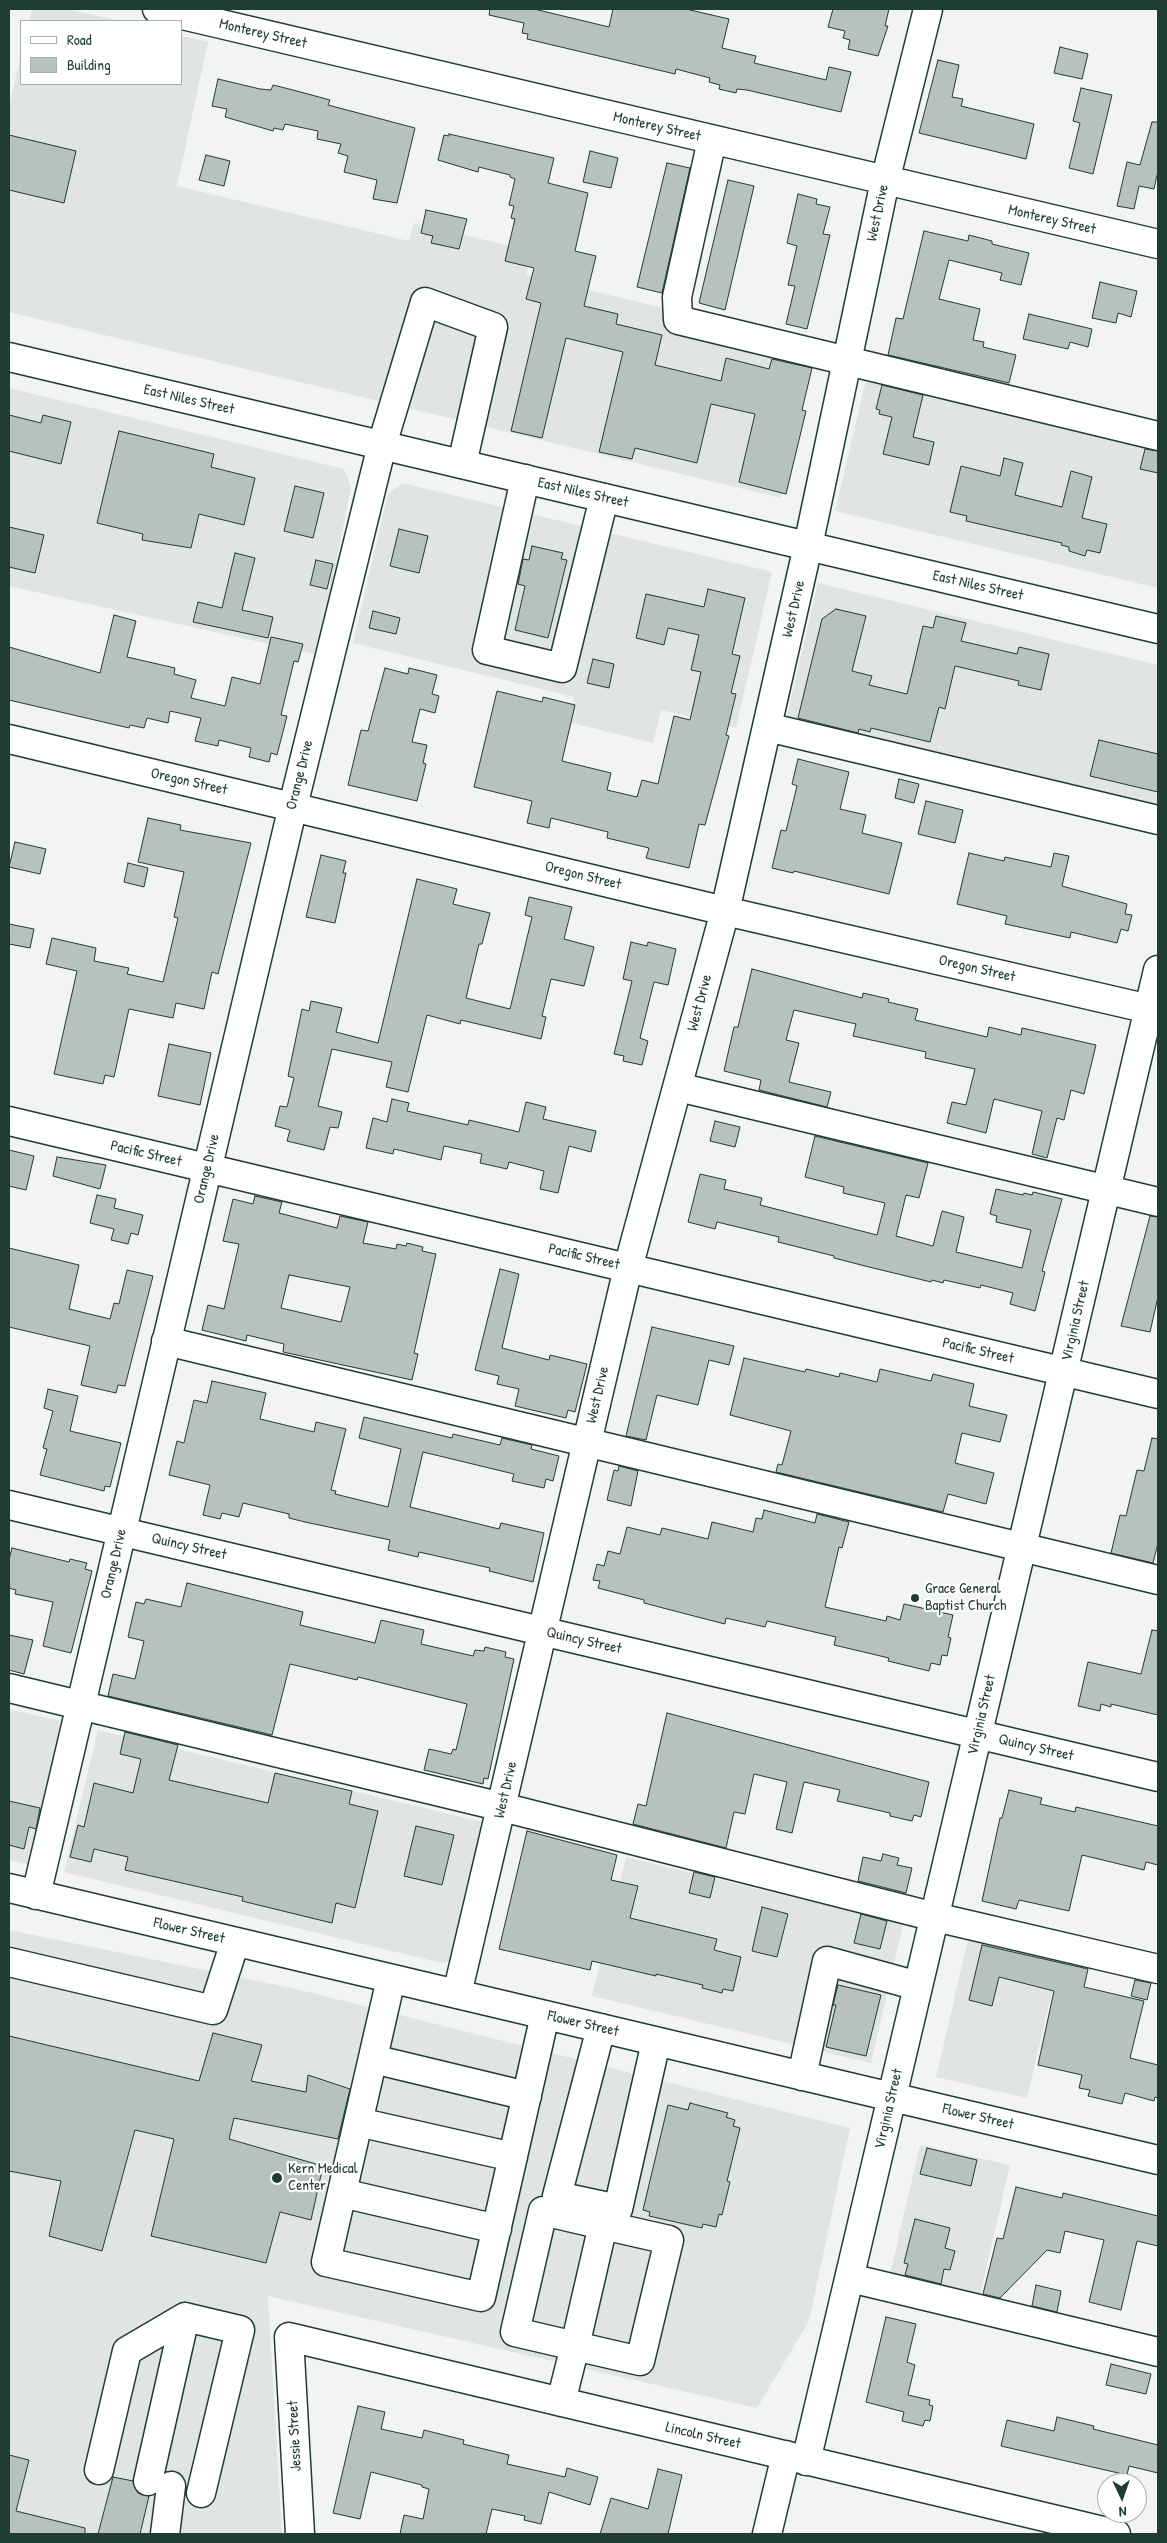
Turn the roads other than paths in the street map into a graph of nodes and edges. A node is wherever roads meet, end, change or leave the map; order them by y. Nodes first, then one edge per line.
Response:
1 (157, 9) edge
2 (928, 9) edge
3 (712, 140) junction
4 (885, 181) junction
5 (1158, 244) edge
6 (9, 357) edge
7 (847, 360) junction
8 (1158, 436) edge
9 (382, 445) junction
10 (462, 464) junction
11 (525, 479) junction
12 (604, 498) junction
13 (808, 546) junction
14 (1158, 629) edge
15 (767, 727) junction
16 (9, 739) edge
17 (293, 806) junction
18 (1158, 820) edge
19 (725, 910) junction
20 (1158, 970) edge
21 (1154, 1010) edge
22 (678, 1086) junction
23 (9, 1121) edge
24 (207, 1168) junction
25 (1106, 1190) junction
26 (1158, 1202) edge
27 (628, 1268) junction
28 (166, 1341) junction
29 (1064, 1371) junction
30 (1158, 1394) edge
31 (587, 1442) junction
32 (9, 1505) edge
33 (122, 1531) junction
34 (1022, 1547) junction
35 (1158, 1580) edge
36 (543, 1631) junction
37 (9, 1688) edge
38 (80, 1705) junction
39 (978, 1734) junction
40 (1158, 1777) edge
41 (502, 1807) junction
42 (9, 1888) edge
43 (36, 1895) junction
44 (935, 1917) junction
45 (235, 1942) junction
46 (9, 1962) edge
47 (1158, 1969) edge
48 (391, 1979) junction
49 (918, 1986) junction
50 (457, 1994) junction
51 (545, 2015) junction
52 (601, 2028) junction
53 (656, 2042) junction
54 (373, 2059) junction
55 (802, 2076) junction
56 (527, 2096) junction
57 (892, 2097) junction
58 (358, 2122) junction
59 (513, 2157) junction
60 (1158, 2160) edge
61 (342, 2193) junction
62 (603, 2225) junction
63 (497, 2229) junction
64 (850, 2278) junction
65 (185, 2316) junction
66 (289, 2337) joint
67 (575, 2346) junction
68 (1158, 2352) edge
69 (561, 2402) junction
70 (796, 2458) junction
71 (99, 2470) dead end
72 (200, 2493) dead end
73 (165, 2534) edge
74 (300, 2534) edge
75 (767, 2534) edge
76 (1116, 2534) edge

1 - 3 street, Monterey Street
2 - 4 street, West Drive
3 - 4 street, Monterey Street
3 - 7 street
4 - 5 street, Monterey Street
4 - 7 street, West Drive
6 - 9 street, East Niles Street
7 - 8 street
7 - 13 street, West Drive
9 - 10 street, East Niles Street
9 - 10 street, Orange Drive
9 - 17 street, Orange Drive
10 - 11 street, East Niles Street
11 - 12 street, East Niles Street
11 - 12 street
12 - 13 street, East Niles Street
13 - 14 street, East Niles Street
13 - 15 street, West Drive
15 - 18 street
15 - 19 street, West Drive
16 - 17 street, Oregon Street
17 - 19 street, Oregon Street
17 - 24 street, Orange Drive
19 - 21 street, Oregon Street
19 - 22 street, West Drive
20 - 21 street, Virginia Street
21 - 25 street, Virginia Street
22 - 25 street
22 - 27 street, West Drive
23 - 24 street, Pacific Street
24 - 27 street, Pacific Street
24 - 28 street, Orange Drive
25 - 26 street
25 - 29 street, Virginia Street
27 - 29 street, Pacific Street
27 - 31 street, West Drive
28 - 31 street
28 - 33 street, Orange Drive
29 - 30 street, Pacific Street
29 - 34 street, Virginia Street
31 - 34 street
31 - 36 street, West Drive
32 - 33 street, Quincy Street
33 - 36 street, Quincy Street
33 - 38 street, Orange Drive
34 - 35 street
34 - 39 street, Virginia Street
36 - 39 street, Quincy Street
36 - 41 street, West Drive
37 - 38 street
38 - 41 street
38 - 43 street, Orange Drive
39 - 40 street, Quincy Street
39 - 44 street, Virginia Street
41 - 44 street
41 - 50 street, West Drive
42 - 43 street, Flower Street
43 - 45 street, Flower Street
44 - 47 street
44 - 49 street, Virginia Street
45 - 46 street
45 - 48 street, Flower Street
48 - 50 street, Flower Street
48 - 54 street
49 - 55 street
49 - 57 street, Virginia Street
50 - 51 street, Flower Street
51 - 52 street, Flower Street
51 - 56 street
52 - 53 street, Flower Street
52 - 53 street
53 - 55 street, Flower Street
54 - 56 street
54 - 58 street
55 - 57 street, Flower Street
56 - 59 street
57 - 60 street, Flower Street
57 - 64 street, Virginia Street
58 - 59 street
58 - 61 street
59 - 63 street
61 - 63 street
61 - 63 street
62 - 67 street
62 - 67 street
62 - 67 street
64 - 68 street
64 - 70 street, Virginia Street
65 - 71 street
65 - 72 street
65 - 73 street
66 - 69 street, Lincoln Street
66 - 74 street, Jessie Street
67 - 69 street
69 - 70 street, Lincoln Street
70 - 75 street, Virginia Street
70 - 76 street, Lincoln Street

